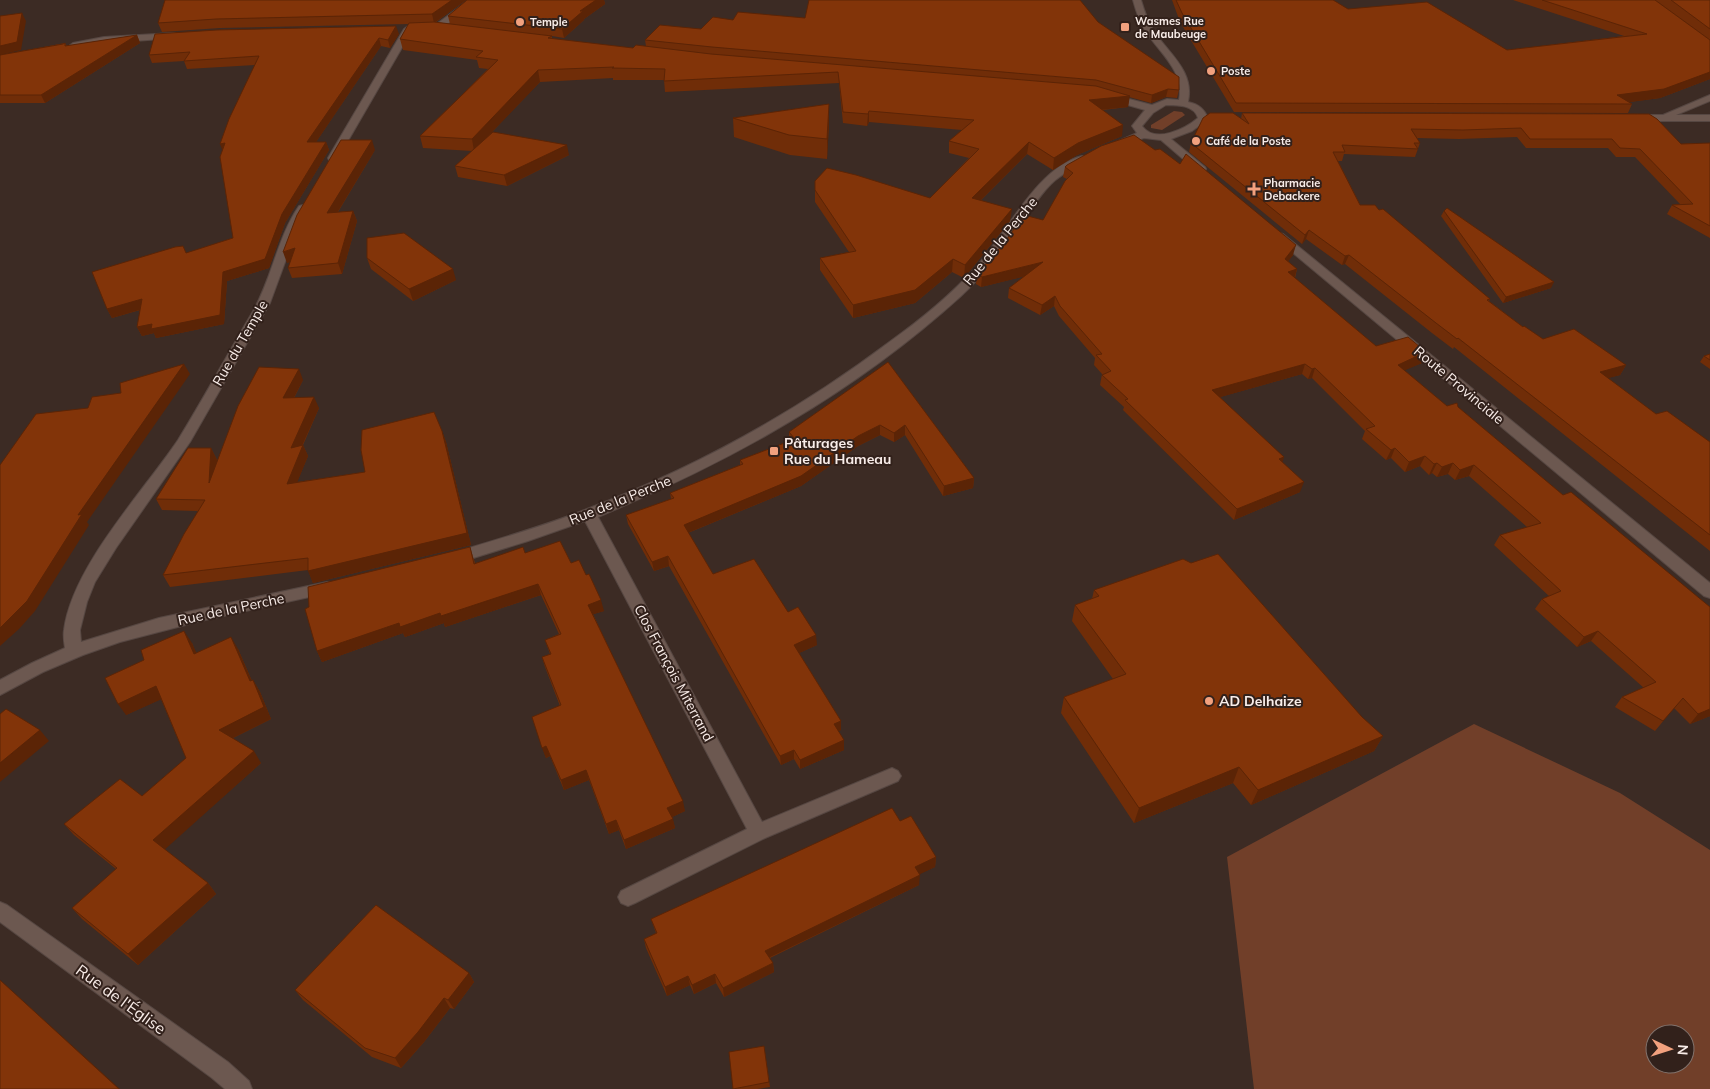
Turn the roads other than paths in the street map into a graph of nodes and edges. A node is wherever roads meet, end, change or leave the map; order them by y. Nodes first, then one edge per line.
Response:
1 (474, 0) edge
2 (1137, 0) edge
3 (181, 35) edge
4 (66, 47) edge
5 (1104, 96) edge
6 (1710, 98) edge
7 (1183, 104) junction
8 (1154, 109) junction
9 (1623, 118) edge
10 (1661, 118) junction
11 (1710, 118) edge
12 (1144, 134) junction
13 (1164, 137) junction
14 (328, 165) edge
15 (1211, 178) edge
16 (308, 199) edge
17 (1272, 230) edge
18 (589, 514) junction
19 (440, 562) edge
20 (346, 583) edge
21 (1710, 592) edge
22 (73, 652) junction
23 (0, 688) edge
24 (892, 776) dead end
25 (758, 832) junction
26 (628, 897) dead end
27 (0, 911) edge
28 (241, 1089) edge

1 - 14 street
2 - 7 street
3 - 4 street
5 - 8 street
6 - 10 street
7 - 8 street
7 - 13 street
8 - 12 street
9 - 10 street
10 - 11 street
12 - 13 street
12 - 18 street, Rue de la Perche
13 - 15 street
16 - 22 street, Rue du Temple
17 - 21 street, Route Provinciale
18 - 19 street, Rue de la Perche
18 - 25 street, Clos François Miterrand
20 - 22 street, Rue de la Perche
22 - 23 street, Rue de la Perche
24 - 25 street
25 - 26 street
27 - 28 street, Rue de l'Église

